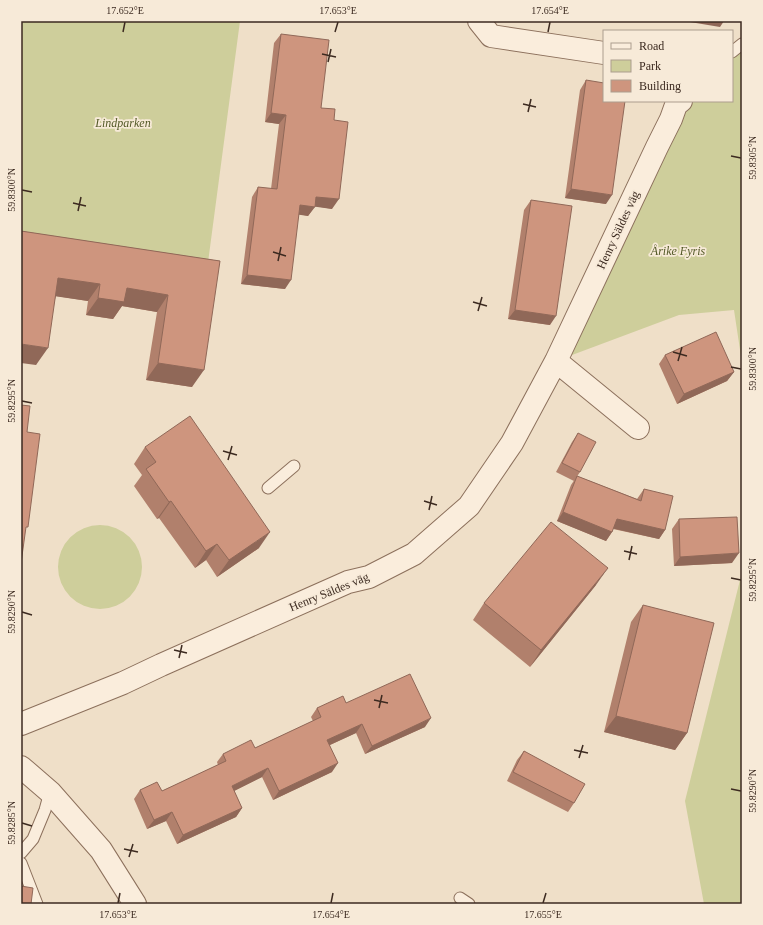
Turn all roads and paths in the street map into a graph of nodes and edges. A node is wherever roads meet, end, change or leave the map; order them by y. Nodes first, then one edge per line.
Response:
1 (479, 21) edge
2 (742, 44) edge
3 (733, 51) edge
4 (603, 53) edge
5 (680, 102) edge
6 (556, 361) junction
7 (638, 428) dead end
8 (294, 466) dead end
9 (268, 488) dead end
10 (21, 724) edge
11 (21, 767) edge
12 (50, 792) junction
13 (21, 853) edge
14 (21, 864) edge
15 (37, 904) edge
16 (135, 904) edge

1 - 4 street
2 - 3 lane
5 - 6 street, Henry Säldes väg
6 - 7 street
6 - 10 street, Henry Säldes väg
8 - 9 lane
11 - 12 street
12 - 13 lane
12 - 16 street
14 - 15 lane

